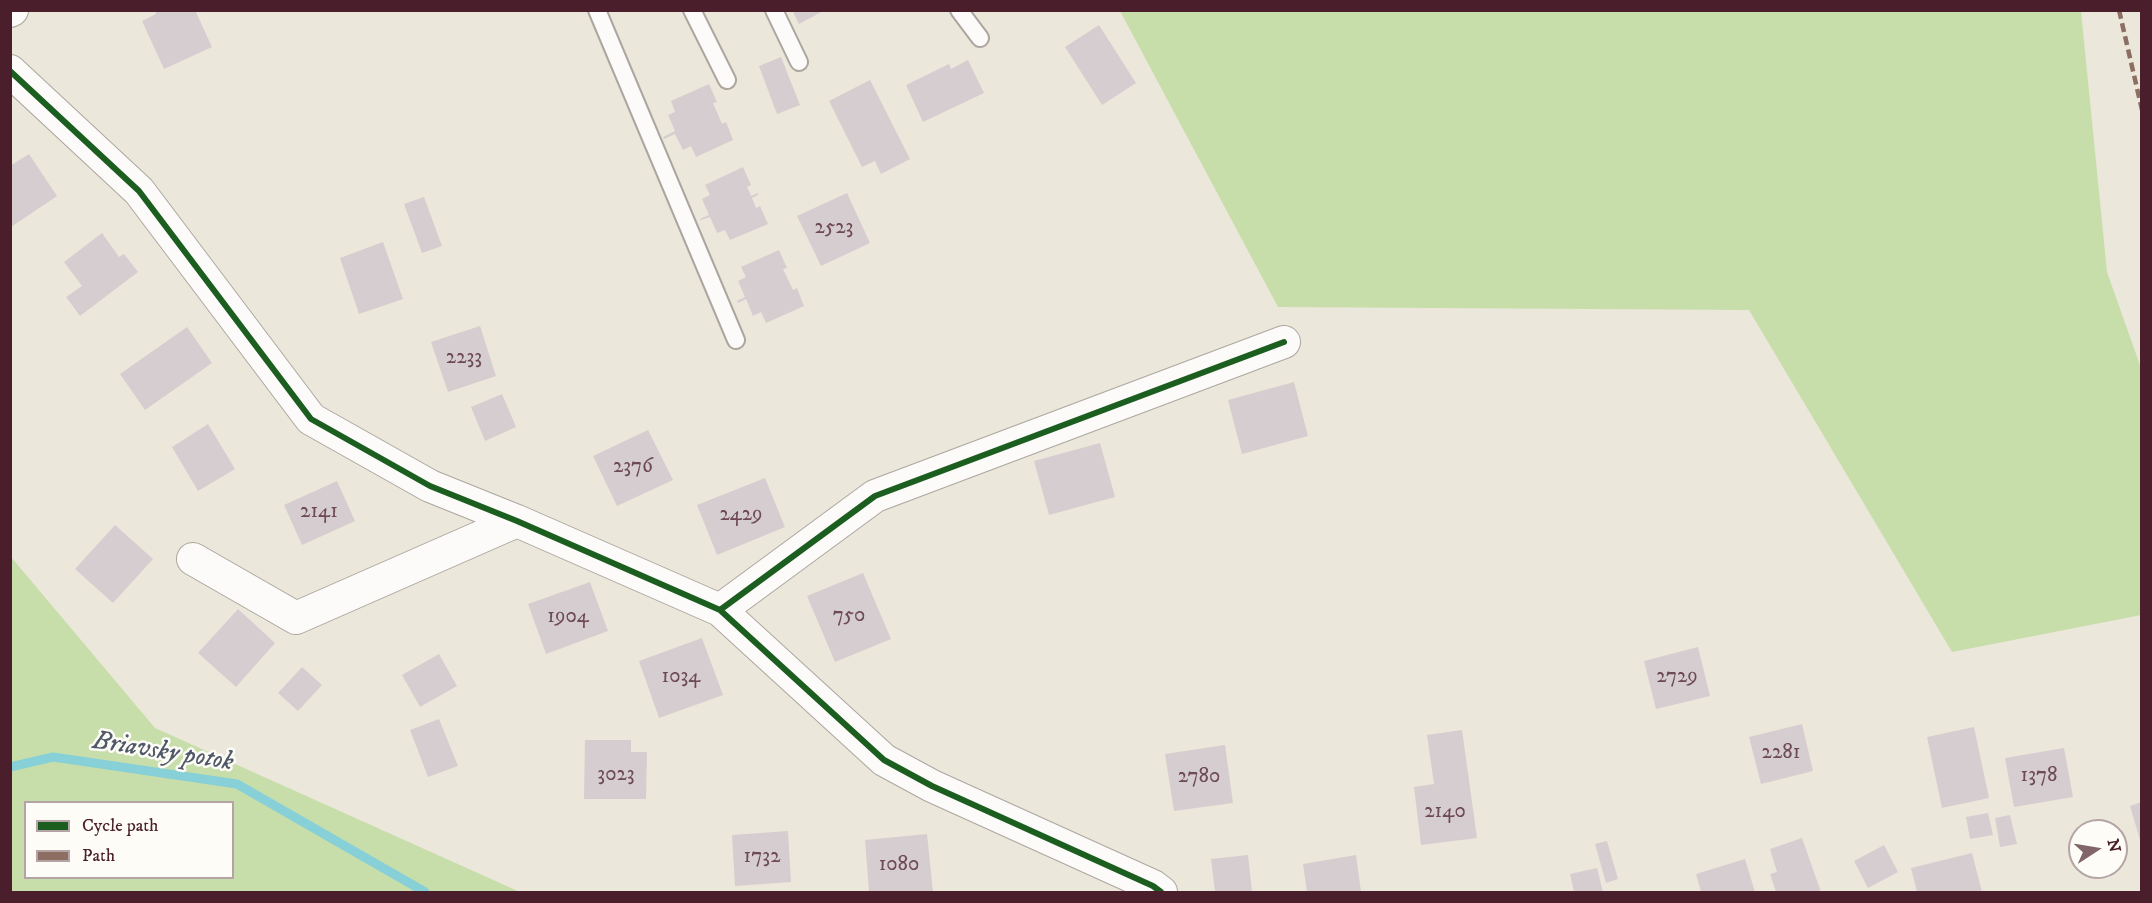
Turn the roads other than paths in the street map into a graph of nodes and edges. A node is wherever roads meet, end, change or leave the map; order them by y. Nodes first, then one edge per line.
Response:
1 (597, 10) edge
2 (692, 10) edge
3 (774, 10) edge
4 (959, 10) edge
5 (980, 38) dead end
6 (799, 62) dead end
7 (10, 71) edge
8 (727, 80) dead end
9 (736, 340) dead end
10 (1284, 342) dead end
11 (517, 521) junction
12 (193, 559) dead end
13 (720, 610) junction
14 (1161, 892) edge

1 - 9 lane
2 - 8 lane
3 - 6 lane
4 - 5 lane
7 - 11 street
10 - 13 street
11 - 12 street
11 - 13 street
13 - 14 street

